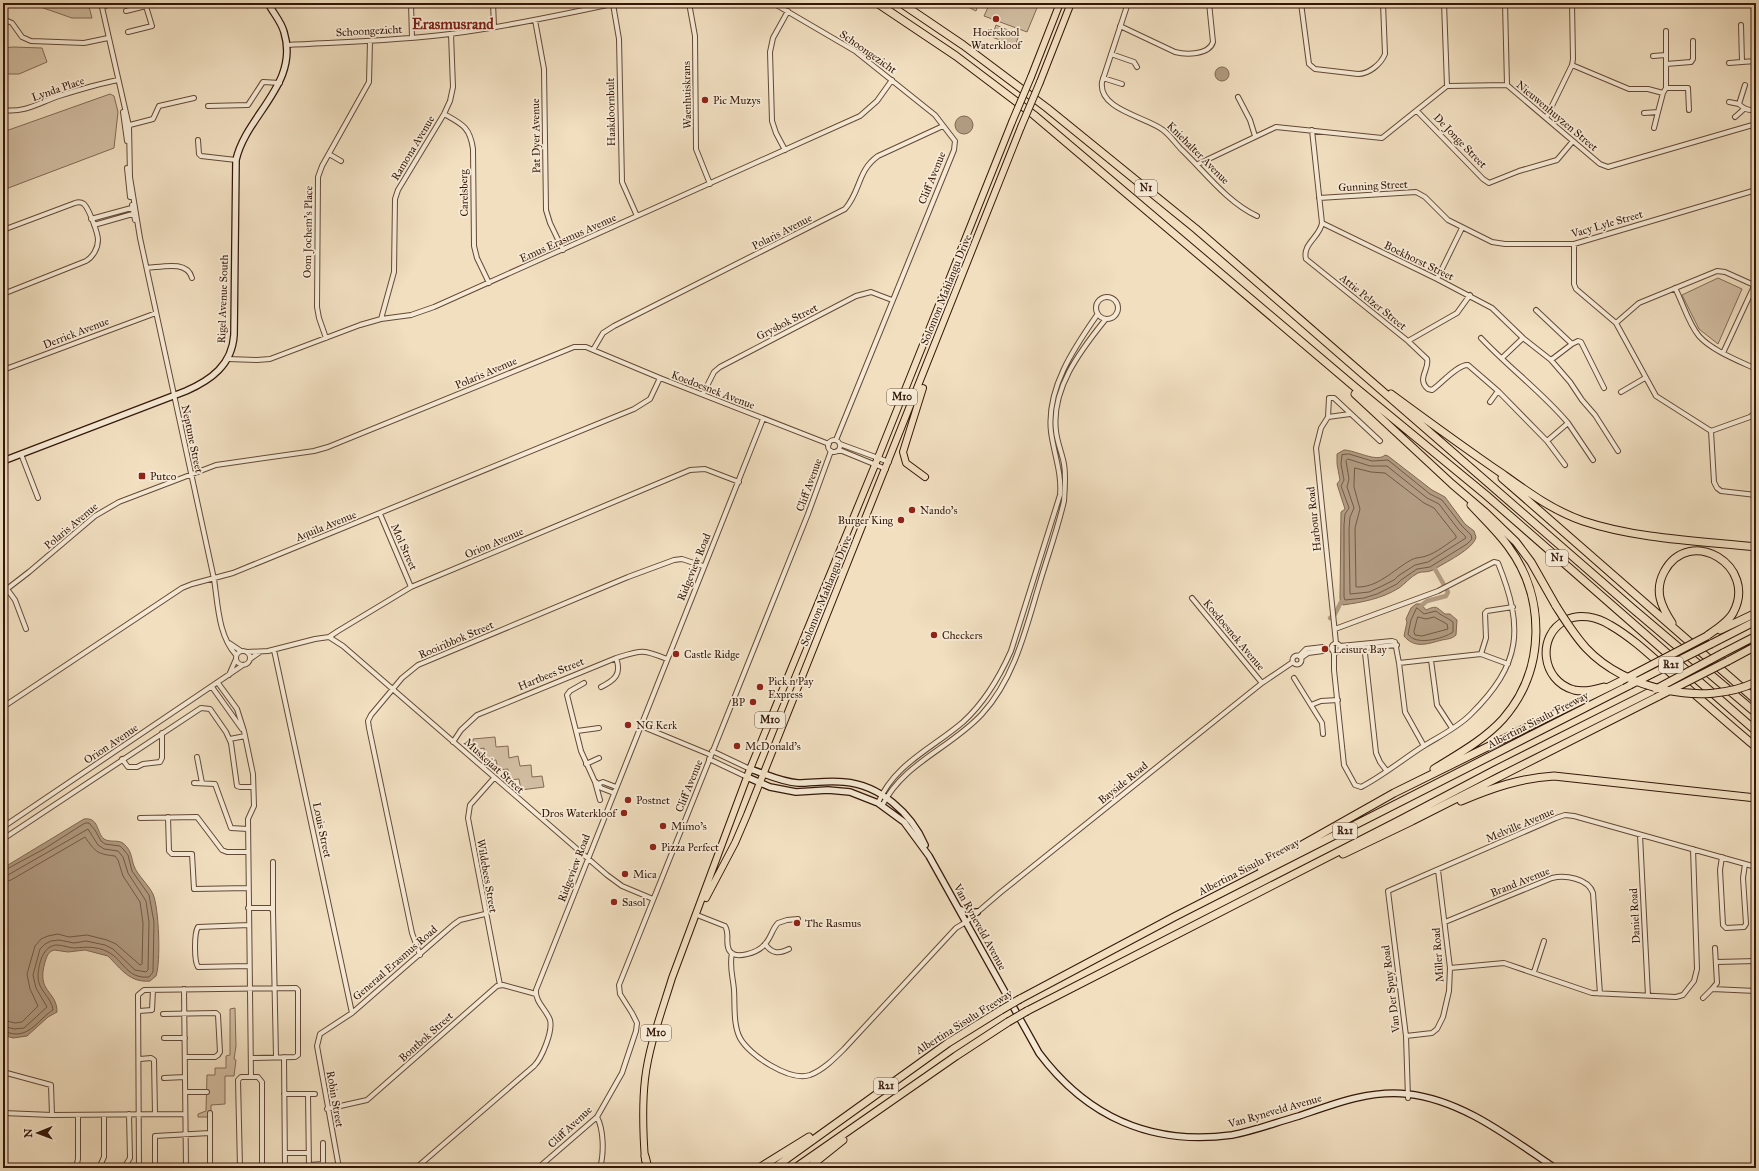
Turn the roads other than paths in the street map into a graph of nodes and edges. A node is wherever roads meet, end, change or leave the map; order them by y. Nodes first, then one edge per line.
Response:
1 (115, 3) edge
2 (411, 3) edge
3 (492, 3) edge
4 (615, 3) edge
5 (689, 3) edge
6 (773, 3) edge
7 (877, 3) edge
8 (901, 3) edge
9 (1060, 3) edge
10 (1071, 3) edge
11 (1128, 3) edge
12 (1209, 3) edge
13 (1383, 3) edge
14 (1444, 3) edge
15 (1505, 3) edge
16 (1572, 3) edge
17 (146, 4) edge
18 (268, 4) edge
19 (1301, 4) edge
20 (101, 5) edge
21 (126, 11) dead end
22 (788, 11) junction
23 (3, 18) edge
24 (535, 20) junction
25 (494, 26) junction
26 (1120, 26) junction
27 (1741, 26) dead end
28 (1666, 31) dead end
29 (128, 32) dead end
30 (452, 34) junction
31 (108, 38) junction
32 (412, 38) junction
33 (370, 41) junction
34 (1693, 41) dead end
35 (287, 45) junction
36 (1111, 54) junction
37 (1666, 55) junction
38 (1653, 56) dead end
39 (1756, 61) edge
40 (1742, 62) junction
41 (1729, 63) dead end
42 (1666, 64) junction
43 (1572, 65) junction
44 (1137, 67) dead end
45 (1103, 78) junction
46 (117, 80) junction
47 (892, 80) junction
48 (280, 83) junction
49 (1122, 84) dead end
50 (1507, 85) junction
51 (1745, 85) dead end
52 (1447, 86) junction
53 (1666, 88) junction
54 (1663, 93) junction
55 (1238, 97) dead end
56 (194, 98) dead end
57 (1730, 102) dead end
58 (1739, 104) junction
59 (208, 106) dead end
60 (1744, 109) junction
61 (1756, 109) edge
62 (3, 110) edge
63 (1689, 110) dead end
64 (1418, 111) junction
65 (1658, 112) junction
66 (1644, 113) dead end
67 (444, 114) junction
68 (1735, 117) dead end
69 (1546, 118) junction
70 (1756, 124) edge
71 (127, 126) junction
72 (944, 126) junction
73 (1654, 128) dead end
74 (1312, 130) junction
75 (1255, 136) junction
76 (198, 140) dead end
77 (1573, 141) junction
78 (785, 150) junction
79 (330, 154) junction
80 (236, 160) junction
81 (341, 161) dead end
82 (1198, 164) junction
83 (710, 184) junction
84 (1756, 190) edge
85 (1320, 198) junction
86 (134, 208) junction
87 (135, 213) junction
88 (637, 216) junction
89 (1257, 216) dead end
90 (91, 219) junction
91 (1322, 223) junction
92 (94, 225) junction
93 (1462, 228) junction
94 (3, 230) edge
95 (1574, 244) junction
96 (563, 250) junction
97 (147, 268) junction
98 (192, 278) dead end
99 (1437, 279) junction
100 (489, 283) junction
101 (1755, 284) edge
102 (1675, 288) junction
103 (3, 294) edge
104 (1470, 295) junction
105 (892, 300) junction
106 (1536, 310) dead end
107 (156, 312) junction
108 (1097, 315) junction
109 (381, 319) junction
110 (1276, 319) junction
111 (1105, 320) junction
112 (1616, 323) junction
113 (942, 330) junction
114 (326, 338) junction
115 (1482, 338) dead end
116 (1523, 338) junction
117 (1408, 341) junction
118 (1572, 344) junction
119 (593, 350) junction
120 (1724, 353) junction
121 (1502, 358) junction
122 (228, 359) junction
123 (1551, 360) junction
124 (1756, 369) edge
125 (3, 370) edge
126 (1356, 370) junction
127 (660, 378) junction
128 (1645, 378) junction
129 (1604, 388) dead end
130 (1498, 391) junction
131 (1621, 392) dead end
132 (703, 394) junction
133 (174, 397) junction
134 (1490, 402) dead end
135 (1756, 412) edge
136 (1350, 414) junction
137 (1328, 417) junction
138 (763, 419) junction
139 (1568, 423) junction
140 (1711, 431) junction
141 (836, 440) junction
142 (1380, 441) dead end
143 (1547, 441) junction
144 (829, 444) junction
145 (840, 444) junction
146 (1466, 449) junction
147 (831, 451) junction
148 (837, 451) junction
149 (1618, 451) dead end
150 (21, 454) junction
151 (878, 458) junction
152 (1593, 460) dead end
153 (3, 461) edge
154 (889, 462) junction
155 (875, 465) junction
156 (1565, 465) dead end
157 (886, 469) junction
158 (191, 475) junction
159 (926, 477) dead end
160 (739, 482) junction
161 (1452, 484) junction
162 (1756, 495) edge
163 (38, 498) dead end
164 (380, 514) junction
165 (1756, 547) edge
166 (703, 566) junction
167 (214, 579) junction
168 (411, 587) junction
169 (5, 590) edge
170 (1192, 598) dead end
171 (1513, 607) junction
172 (1756, 613) edge
173 (1756, 621) edge
174 (26, 629) dead end
175 (1335, 629) junction
176 (1708, 636) junction
177 (1756, 636) edge
178 (329, 638) junction
179 (229, 643) junction
180 (1690, 643) junction
181 (1338, 646) junction
182 (1364, 646) junction
183 (1756, 646) edge
184 (1328, 649) junction
185 (274, 650) junction
186 (241, 651) junction
187 (247, 652) junction
188 (260, 652) junction
189 (1481, 654) junction
190 (236, 657) junction
191 (1300, 657) junction
192 (616, 658) junction
193 (250, 659) junction
194 (667, 659) junction
195 (1431, 660) junction
196 (1293, 662) junction
197 (1399, 663) junction
198 (1508, 664) junction
199 (243, 665) junction
200 (1722, 669) junction
201 (229, 676) junction
202 (1294, 678) dead end
203 (613, 681) junction
204 (1756, 682) edge
205 (218, 683) junction
206 (618, 683) dead end
207 (1262, 683) junction
208 (1618, 683) junction
209 (584, 684) dead end
210 (212, 687) junction
211 (601, 687) dead end
212 (392, 689) junction
213 (227, 696) junction
214 (1756, 696) edge
215 (222, 700) junction
216 (1338, 700) junction
217 (1756, 700) edge
218 (1311, 705) junction
219 (3, 707) edge
220 (1756, 713) edge
221 (641, 726) junction
222 (600, 728) dead end
223 (1452, 728) junction
224 (577, 731) junction
225 (1756, 731) edge
226 (162, 733) junction
227 (244, 733) junction
228 (1323, 734) dead end
229 (230, 739) junction
230 (453, 742) junction
231 (1424, 746) junction
232 (1756, 748) edge
233 (711, 755) junction
234 (197, 757) dead end
235 (599, 758) dead end
236 (122, 759) junction
237 (586, 764) junction
238 (750, 769) junction
239 (1386, 770) junction
240 (764, 773) junction
241 (747, 777) junction
242 (494, 778) junction
243 (194, 783) dead end
244 (202, 783) junction
245 (597, 783) junction
246 (760, 783) junction
247 (253, 787) junction
248 (616, 787) junction
249 (1394, 792) junction
250 (614, 793) junction
251 (884, 796) junction
252 (1756, 798) edge
253 (600, 800) dead end
254 (880, 805) junction
255 (168, 817) junction
256 (140, 818) dead end
257 (1412, 821) junction
258 (3, 827) edge
259 (248, 829) junction
260 (1640, 835) junction
261 (3, 839) edge
262 (1693, 849) junction
263 (248, 852) junction
264 (929, 856) junction
265 (1722, 857) junction
266 (588, 859) junction
267 (273, 862) dead end
268 (1745, 864) junction
269 (1756, 867) edge
270 (1438, 870) junction
271 (248, 888) junction
272 (1388, 891) joint
273 (653, 899) junction
274 (248, 908) junction
275 (959, 909) junction
276 (273, 910) junction
277 (977, 912) junction
278 (485, 914) junction
279 (697, 915) junction
280 (1174, 917) junction
281 (798, 920) dead end
282 (966, 922) junction
283 (1445, 922) junction
284 (249, 926) junction
285 (1178, 932) junction
286 (1544, 941) dead end
287 (765, 944) junction
288 (1715, 948) dead end
289 (789, 949) dead end
290 (732, 953) junction
291 (420, 954) junction
292 (1717, 962) junction
293 (1756, 962) edge
294 (249, 966) junction
295 (1450, 968) junction
296 (1534, 972) junction
297 (500, 985) junction
298 (250, 987) junction
299 (274, 987) junction
300 (184, 989) junction
301 (1712, 989) junction
302 (153, 990) junction
303 (1756, 990) edge
304 (536, 994) junction
305 (1600, 994) junction
306 (1648, 996) junction
307 (1703, 998) dead end
308 (139, 1011) junction
309 (352, 1013) junction
310 (163, 1014) dead end
311 (184, 1014) junction
312 (320, 1034) joint
313 (1406, 1036) junction
314 (164, 1038) dead end
315 (185, 1038) junction
316 (185, 1057) junction
317 (276, 1057) junction
318 (284, 1057) junction
319 (140, 1058) junction
320 (251, 1058) junction
321 (3, 1072) edge
322 (185, 1077) junction
323 (251, 1077) junction
324 (164, 1078) dead end
325 (880, 1090) junction
326 (185, 1092) junction
327 (207, 1092) dead end
328 (284, 1094) junction
329 (308, 1094) junction
330 (314, 1094) dead end
331 (1405, 1096) junction
332 (888, 1103) junction
333 (327, 1109) junction
334 (3, 1113) edge
335 (210, 1113) dead end
336 (129, 1114) junction
337 (139, 1114) junction
338 (155, 1114) junction
339 (185, 1114) junction
340 (52, 1115) junction
341 (78, 1115) junction
342 (104, 1115) junction
343 (597, 1116) junction
344 (210, 1133) junction
345 (186, 1134) junction
346 (323, 1143) dead end
347 (285, 1153) junction
348 (308, 1153) junction
349 (645, 1156) joint
350 (418, 1166) edge
351 (285, 1167) edge
352 (309, 1167) edge
353 (76, 1168) edge
354 (99, 1168) edge
355 (124, 1168) edge
356 (139, 1168) edge
357 (155, 1168) edge
358 (186, 1168) edge
359 (210, 1168) edge
360 (240, 1168) edge
361 (262, 1168) edge
362 (338, 1168) edge
363 (426, 1168) edge
364 (538, 1168) edge
365 (600, 1168) edge
366 (647, 1168) edge
367 (758, 1168) edge
368 (774, 1168) edge
369 (795, 1168) edge
370 (808, 1168) edge
371 (1555, 1168) edge

1 - 20 street
2 - 32 street
3 - 25 street
4 - 24 street, Schoongezicht
4 - 88 street, Haakdoornbult
5 - 83 street, Waenhuiskrans
6 - 22 street, Schoongezicht
7 - 110 highway, N1
8 - 126 highway, N1
9 - 151 main road, Solomon Mahlangu Drive / M10, bridge
10 - 113 main road, Solomon Mahlangu Drive / M10, bridge
11 - 26 street
12 - 26 street
13 - 19 street
14 - 52 street
15 - 50 street
16 - 43 street
17 - 21 street
17 - 29 street
18 - 35 main road, Rigel Avenue South
20 - 31 street, Neptune Street
22 - 47 street, Schoongezicht
22 - 78 street
23 - 31 street
24 - 25 street, Schoongezicht
24 - 96 street, Pat Dyer Avenue
25 - 30 street, Schoongezicht
26 - 36 street
27 - 40 street
28 - 37 street
30 - 32 street, Schoongezicht
30 - 67 street, Ramona Avenue
31 - 46 street, Neptune Street
32 - 33 street, Schoongezicht
33 - 35 street, Schoongezicht
33 - 79 street, Oom Jochem's Place
34 - 42 street
35 - 48 main road, Rigel Avenue South
36 - 44 street
36 - 45 street
37 - 38 street
37 - 42 street
39 - 40 street
40 - 41 street
42 - 53 street
43 - 54 street
43 - 69 street
45 - 49 street
45 - 82 street, Kniehalter Avenue
46 - 62 street, Lynda Place
46 - 71 street, Neptune Street
47 - 72 street, Schoongezicht
47 - 78 street, Emus Erasmus Avenue
48 - 59 street
48 - 80 main road, Rigel Avenue South
50 - 52 street, Nieuwenhuyzen Street
50 - 69 street, Nieuwenhuyzen Street
51 - 58 street
52 - 64 street
53 - 54 street
53 - 63 street
54 - 65 street
55 - 75 street
56 - 71 street
57 - 58 street
58 - 60 street
60 - 61 street
60 - 68 street
64 - 74 street
64 - 77 street, De Jonge Street
65 - 66 street
65 - 73 street
67 - 100 street, Carelsberg
67 - 109 street, Ramona Avenue
69 - 77 street, Nieuwenhuyzen Street
70 - 77 street, Nieuwenhuyzen Street
71 - 86 street, Neptune Street
72 - 105 street, Cliff Avenue
72 - 119 street, Polaris Avenue
74 - 75 street
74 - 85 street
75 - 82 street
76 - 80 street
78 - 83 street, Emus Erasmus Avenue
79 - 81 street
79 - 114 street, Oom Jochem's Place
80 - 122 main road, Rigel Avenue South
82 - 89 street, Kniehalter Avenue
83 - 88 street, Emus Erasmus Avenue
84 - 95 street, Vacy Lyle Street
85 - 91 street
85 - 93 street, Gunning Street
86 - 87 street, Neptune Street
86 - 90 street
87 - 92 street
87 - 97 street, Neptune Street
88 - 96 street, Emus Erasmus Avenue
90 - 92 street
90 - 94 street
91 - 99 street, Boekhorst Street
91 - 117 street, Attie Pelzer Street
92 - 103 street
93 - 95 street, Vacy Lyle Street
93 - 99 street
95 - 112 street
96 - 100 street, Emus Erasmus Avenue
97 - 98 street
97 - 107 street, Neptune Street
99 - 104 street, Boekhorst Street
100 - 109 street, Emus Erasmus Avenue
101 - 102 street
101 - 120 street
102 - 112 street
102 - 120 street
104 - 116 street, Boekhorst Street
104 - 117 street
105 - 132 street, Grysbok Street
105 - 141 street, Cliff Avenue
106 - 118 street
107 - 125 street, Derrick Avenue
107 - 133 street, Neptune Street
108 - 111 street
108 - 111 street
108 - 251 street
109 - 114 street, Emus Erasmus Avenue
110 - 161 highway
110 - 225 highway, N1
111 - 251 street
112 - 128 street
113 - 154 main road, Solomon Mahlangu Drive / M10
113 - 159 main road
114 - 122 street, Emus Erasmus Avenue
115 - 121 street
116 - 121 street
116 - 123 street, Boekhorst Street
117 - 130 street, Attie Pelzer Street
118 - 123 street
118 - 129 street
119 - 127 street, Koedoesnek Avenue
119 - 158 street, Polaris Avenue
120 - 124 street
121 - 139 street
122 - 133 main road, Rigel Avenue South
123 - 149 street, Boekhorst Street
126 - 146 highway
126 - 220 highway, N1
127 - 132 street, Koedoesnek Avenue
127 - 164 street, Aquila Avenue
128 - 131 street
128 - 140 street
130 - 134 street
130 - 143 street
132 - 138 street, Koedoesnek Avenue
133 - 150 main road, Rigel Avenue South
133 - 158 street, Neptune Street
135 - 140 street
136 - 137 street
136 - 137 street
136 - 142 street
137 - 175 street, Harbour Road
138 - 144 street, Koedoesnek Avenue
138 - 160 street, Ridgeview Road
139 - 143 street
139 - 152 street
140 - 162 street
141 - 144 street
141 - 145 street
143 - 156 street
144 - 147 street
145 - 148 street
145 - 151 street
146 - 165 highway
146 - 180 highway
147 - 148 street
147 - 233 street, Cliff Avenue
148 - 155 street
150 - 153 main road, Rigel Avenue South
150 - 163 street
151 - 154 street
151 - 155 main road, Solomon Mahlangu Drive / M10
154 - 157 main road, Solomon Mahlangu Drive / M10
155 - 157 street
155 - 238 main road, Solomon Mahlangu Drive / M10
157 - 240 main road, Solomon Mahlangu Drive / M10
158 - 167 street, Neptune Street
158 - 169 street, Polaris Avenue
160 - 166 street, Ridgeview Road
160 - 168 street, Orion Avenue
161 - 204 highway, bridge
161 - 249 highway
164 - 167 street, Aquila Avenue
164 - 168 street, Mol Street
166 - 194 street, Ridgeview Road
166 - 212 street, Rooiribbok Street
167 - 179 street, Neptune Street
167 - 219 street, Aquila Avenue
168 - 178 street, Orion Avenue
169 - 174 street
170 - 207 street, Koedoesnek Avenue
171 - 175 street
171 - 189 street
171 - 198 street
172 - 176 highway
173 - 280 highway, Albertina Sisulu Freeway / R21, bridge
175 - 181 street, Harbour Road
176 - 180 highway
176 - 208 highway, bridge
177 - 285 highway, R21, bridge
178 - 185 street, Orion Avenue
178 - 212 street, Muskejaat Street
179 - 186 street
179 - 190 street, Neptune Street
180 - 200 highway
181 - 182 street
181 - 184 street
181 - 184 street
182 - 197 street
182 - 239 street
183 - 257 highway, bridge
184 - 191 street
184 - 216 street
185 - 188 street, Orion Avenue
185 - 309 street, Louis Street
186 - 187 street
186 - 190 street
187 - 188 street, Orion Avenue
187 - 193 street
188 - 193 street, Orion Avenue
189 - 195 street
189 - 198 street
190 - 199 street
190 - 201 street
191 - 196 street
191 - 196 street
192 - 194 street, Hartbees Street
192 - 203 street
192 - 230 street, Hartbees Street
193 - 199 street
194 - 221 street, Ridgeview Road
195 - 197 street
195 - 223 street
196 - 207 street, Bayside Road
197 - 231 street
198 - 223 street
199 - 201 street, Orion Avenue
200 - 214 highway
200 - 217 highway
201 - 205 street, Orion Avenue
202 - 218 street
203 - 206 street
203 - 211 street
205 - 210 street, Orion Avenue
205 - 213 street
207 - 277 street, Bayside Road
208 - 232 highway
208 - 249 highway
209 - 224 street
210 - 215 street
210 - 258 street, Orion Avenue
212 - 230 street, Muskejaat Street
212 - 291 street, Rooiribbok Street
213 - 215 street
213 - 227 street
215 - 227 street
216 - 218 street
216 - 239 street
218 - 228 street
221 - 233 street
221 - 248 street, Ridgeview Road
222 - 224 street
223 - 231 street
224 - 237 street
226 - 229 street
226 - 236 street
226 - 236 street
227 - 229 street
227 - 247 street
229 - 247 street
230 - 242 street, Muskejaat Street
231 - 239 street
233 - 238 street
233 - 241 street
233 - 273 street, Cliff Avenue
234 - 244 street
235 - 237 street
236 - 261 street
237 - 245 street
238 - 240 main road, Van Ryneveld Avenue
238 - 241 main road, Solomon Mahlangu Drive / M10
240 - 246 main road, Solomon Mahlangu Drive / M10
240 - 251 main road, Van Ryneveld Avenue
241 - 246 main road, Van Ryneveld Avenue
241 - 279 main road, Solomon Mahlangu Drive / M10
242 - 266 street, Muskejaat Street
242 - 278 street, Wildebees Street
243 - 244 street
244 - 259 street
245 - 248 street
245 - 250 street
245 - 253 street
246 - 254 main road, Van Ryneveld Avenue
246 - 279 main road, Solomon Mahlangu Drive / M10
247 - 259 street
248 - 250 street, Ridgeview Road
249 - 280 highway
250 - 266 street, Ridgeview Road
251 - 254 street
251 - 264 main road, Van Ryneveld Avenue
252 - 257 highway
254 - 264 main road, Van Ryneveld Avenue
255 - 256 street
255 - 263 street
255 - 271 street
257 - 285 highway
259 - 263 street
260 - 262 street, Melville Avenue
260 - 270 street, Melville Avenue
260 - 306 street, Daniel Road
262 - 265 street, Melville Avenue
262 - 306 street
263 - 271 street
264 - 275 main road, Van Ryneveld Avenue
265 - 268 street, Melville Avenue
265 - 268 street
266 - 273 street, Muskejaat Street
266 - 304 street, Ridgeview Road
267 - 276 street
268 - 269 street, Melville Avenue
270 - 272 street, Melville Avenue
270 - 283 street, Miller Road
271 - 274 street
272 - 313 street, Van Der Spuy Road
273 - 343 street, Cliff Avenue
274 - 276 street
274 - 284 street
275 - 277 main road
275 - 282 main road, Van Ryneveld Avenue
276 - 299 street
277 - 282 street, Bayside Road
278 - 291 street, Generaal Erasmus Road
278 - 297 street, Wildebees Street
279 - 290 street
279 - 349 main road, Solomon Mahlangu Drive / M10
280 - 325 highway, Albertina Sisulu Freeway / R21, bridge
281 - 287 street
282 - 290 street, Bayside Road
282 - 331 main road, Van Ryneveld Avenue
283 - 295 street, Miller Road
283 - 305 street, Brand Avenue
284 - 294 street
284 - 294 street
285 - 332 highway, R21, bridge
286 - 296 street
287 - 289 street
287 - 290 street
288 - 292 street
291 - 309 street, Generaal Erasmus Road
292 - 293 street
292 - 301 street
294 - 298 street
295 - 296 street
295 - 313 street, Miller Road
296 - 305 street
297 - 304 street
297 - 333 street, Bontbok Street
298 - 299 street
298 - 300 street
298 - 320 street
299 - 317 street
299 - 318 street
300 - 302 street
300 - 311 street
301 - 303 street
301 - 307 street
302 - 308 street
302 - 308 street
304 - 350 street
305 - 306 street
308 - 319 street
309 - 312 street, Generaal Erasmus Road
310 - 311 street
311 - 315 street
311 - 316 street
312 - 333 street, Robin Street
313 - 331 street, Van Der Spuy Road
314 - 315 street
315 - 316 street
316 - 322 street
317 - 318 street
317 - 320 street
318 - 328 street
319 - 337 street
319 - 338 street
320 - 323 street
321 - 340 street
322 - 324 street
322 - 326 street
323 - 360 street
323 - 361 street
325 - 367 highway
325 - 368 highway, Albertina Sisulu Freeway / R21
326 - 327 street
326 - 339 street
328 - 329 street
328 - 347 street
329 - 330 street
329 - 348 street
331 - 371 main road, Van Ryneveld Avenue
332 - 369 highway, R21
332 - 370 highway
333 - 362 street, Robin Street
334 - 340 street
335 - 344 street
336 - 337 street
336 - 342 street
336 - 355 street
337 - 338 street
337 - 356 street
338 - 339 street
339 - 345 street
340 - 341 street
341 - 342 street
341 - 353 street
342 - 354 street
343 - 364 street, Cliff Avenue
343 - 365 street
344 - 345 street
344 - 359 street
345 - 357 street
345 - 358 street
346 - 352 street
347 - 348 street
347 - 351 street
348 - 352 street
349 - 366 highway
350 - 363 street
351 - 361 street

